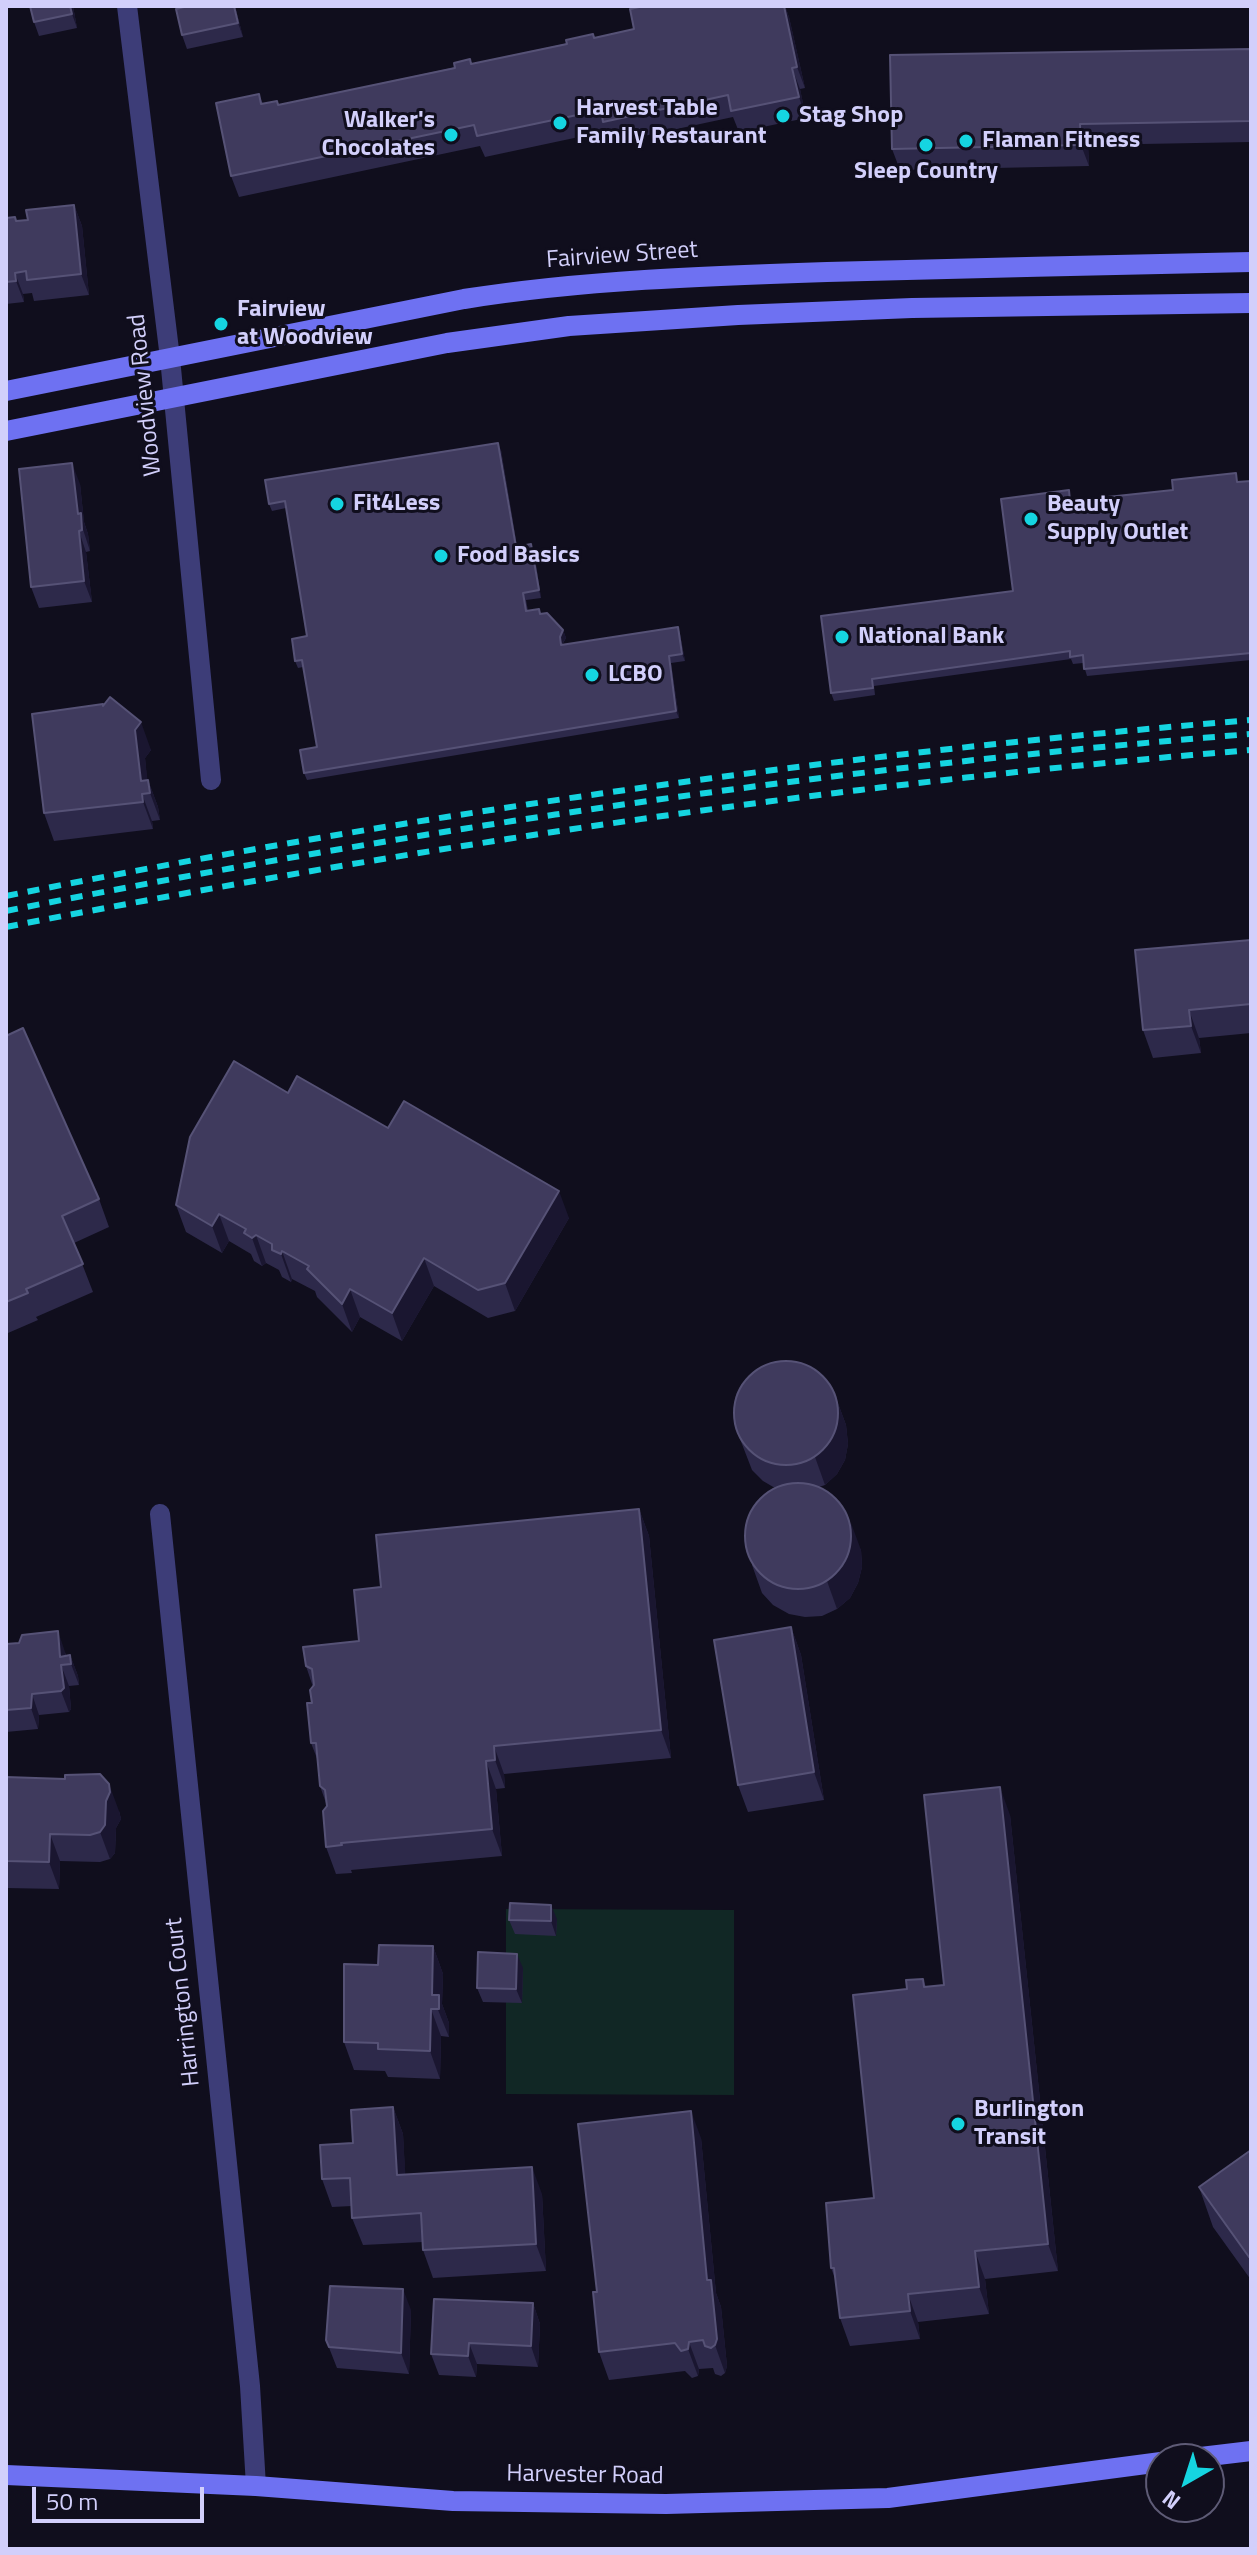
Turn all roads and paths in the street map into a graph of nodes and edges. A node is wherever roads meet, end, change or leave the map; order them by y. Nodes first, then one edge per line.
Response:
1 (127, 6) edge
2 (1251, 262) edge
3 (1251, 303) edge
4 (170, 358) junction
5 (6, 391) edge
6 (174, 399) junction
7 (6, 431) edge
8 (211, 780) dead end
9 (160, 1514) dead end
10 (1251, 2451) edge
11 (1225, 2454) edge
12 (1145, 2464) edge
13 (6, 2475) edge
14 (256, 2486) junction

1 - 4 street, Woodview Road
2 - 4 main road, Fairview Street
3 - 6 main road
4 - 5 main road, Fairview Street
4 - 6 street, Woodview Road
6 - 7 main road
6 - 8 street, Woodview Road
9 - 14 street, Harrington Court
10 - 11 main road
12 - 14 main road, Harvester Road
13 - 14 main road, Harvester Road

